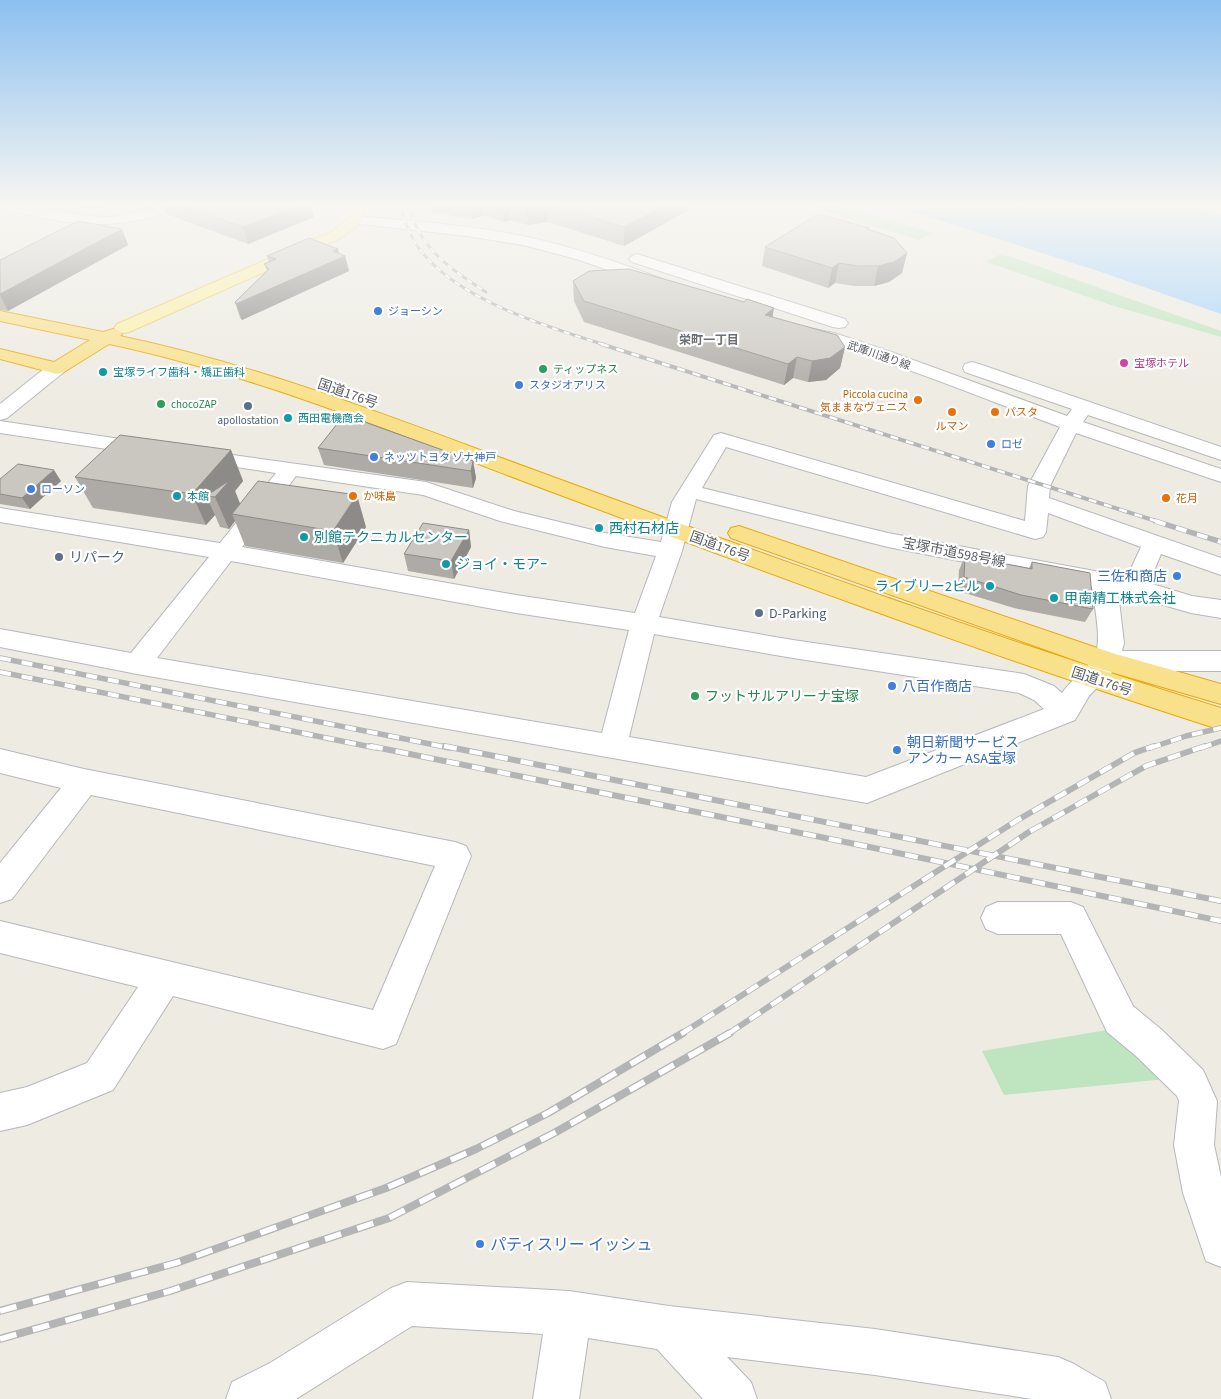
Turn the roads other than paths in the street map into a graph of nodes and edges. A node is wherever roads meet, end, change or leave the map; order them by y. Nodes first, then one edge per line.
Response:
1 (254, 271) edge
2 (627, 271) edge
3 (673, 271) edge
4 (694, 295) edge
5 (0, 302) edge
6 (801, 311) junction
7 (0, 316) edge
8 (114, 333) junction
9 (904, 346) dead end
10 (0, 354) edge
11 (958, 364) dead end
12 (57, 368) junction
13 (1084, 407) junction
14 (0, 414) edge
15 (1071, 424) junction
16 (0, 427) edge
17 (1221, 454) edge
18 (292, 470) junction
19 (1221, 476) edge
20 (688, 491) junction
21 (1038, 494) junction
22 (0, 516) edge
23 (674, 531) junction
24 (1154, 543) junction
25 (226, 552) junction
26 (1221, 567) edge
27 (1104, 581) junction
28 (1135, 587) junction
29 (1221, 609) edge
30 (644, 623) junction
31 (0, 638) edge
32 (1221, 662) edge
33 (137, 664) junction
34 (1098, 670) junction
35 (1221, 692) edge
36 (1065, 712) junction
37 (1221, 719) edge
38 (613, 746) junction
39 (0, 761) edge
40 (84, 781) junction
41 (0, 888) edge
42 (998, 918) dead end
43 (0, 937) edge
44 (165, 977) junction
45 (0, 1112) edge
46 (1221, 1246) edge
47 (569, 1313) junction
48 (669, 1328) junction
49 (272, 1392) edge
50 (556, 1399) edge
51 (734, 1399) edge
52 (1088, 1399) edge

1 - 8 main road
2 - 4 street, 武庫川通り線
3 - 6 street, 武庫川通り線
5 - 8 highway, 国道176号
6 - 9 street, 武庫川通り線
6 - 15 street, 武庫川通り線
7 - 8 highway, 国道176号
8 - 12 highway
8 - 23 highway, 国道176号
10 - 12 highway
11 - 13 street
12 - 14 street
13 - 15 street
13 - 17 street
15 - 19 street, 武庫川通り線
15 - 21 street
16 - 18 street
18 - 23 street
18 - 25 street
20 - 21 street
20 - 23 street
20 - 27 street, 宝塚市道598号線
21 - 24 street
22 - 25 street
23 - 30 street
23 - 34 highway, 国道176号
24 - 26 street
24 - 28 street
25 - 30 street
25 - 33 street
27 - 28 street, 宝塚市道598号線
27 - 34 street
28 - 29 street, 宝塚市道598号線
30 - 36 street
30 - 38 street
31 - 33 street
32 - 34 street
33 - 38 street
34 - 35 highway, 国道176号
34 - 36 street
34 - 37 highway, 国道176号
36 - 38 street
39 - 40 street
40 - 41 street
40 - 44 street
42 - 46 street
43 - 44 street
44 - 45 street
47 - 48 street
47 - 49 street
47 - 50 street
48 - 51 street
48 - 52 street

